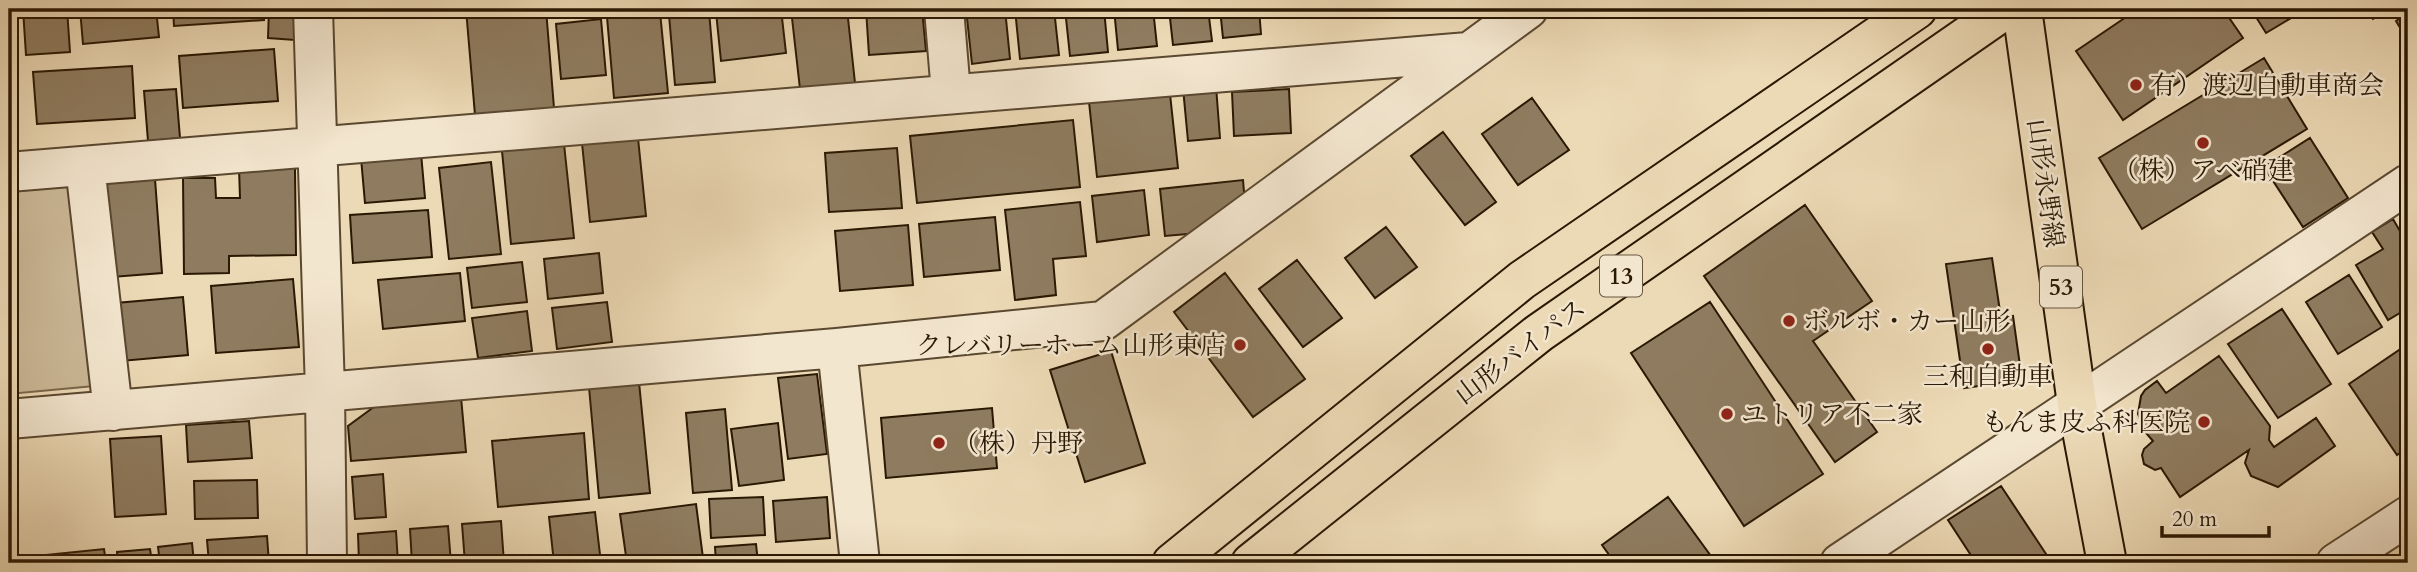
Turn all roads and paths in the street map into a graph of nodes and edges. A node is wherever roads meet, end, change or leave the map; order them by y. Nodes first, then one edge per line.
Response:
1 (313, 9) edge
2 (944, 9) edge
3 (1528, 9) edge
4 (1917, 9) edge
5 (2006, 9) edge
6 (2022, 9) edge
7 (1468, 52) junction
8 (951, 93) junction
9 (317, 147) junction
10 (85, 166) junction
11 (9, 172) edge
12 (2408, 184) edge
13 (837, 348) junction
14 (325, 391) junction
15 (2077, 404) junction
16 (113, 411) junction
17 (9, 419) edge
18 (2408, 516) edge
19 (327, 563) edge
20 (860, 563) edge
21 (1172, 563) edge
22 (1251, 563) edge
23 (1840, 563) edge
24 (2107, 563) edge
25 (2336, 563) edge

1 - 9 street
2 - 8 street
3 - 7 street
4 - 21 main road, 山形バイパス / 13
5 - 22 main road, 山形バイパス / 13
6 - 15 main road, 山形永野線 / 53
7 - 8 street
7 - 13 street
8 - 9 street
9 - 10 street
9 - 14 street
10 - 11 street
10 - 16 street
12 - 15 street
13 - 14 street
13 - 20 street
14 - 16 street
14 - 19 street
15 - 23 street
15 - 24 main road, 山形永野線 / 53
16 - 17 street
18 - 25 street

